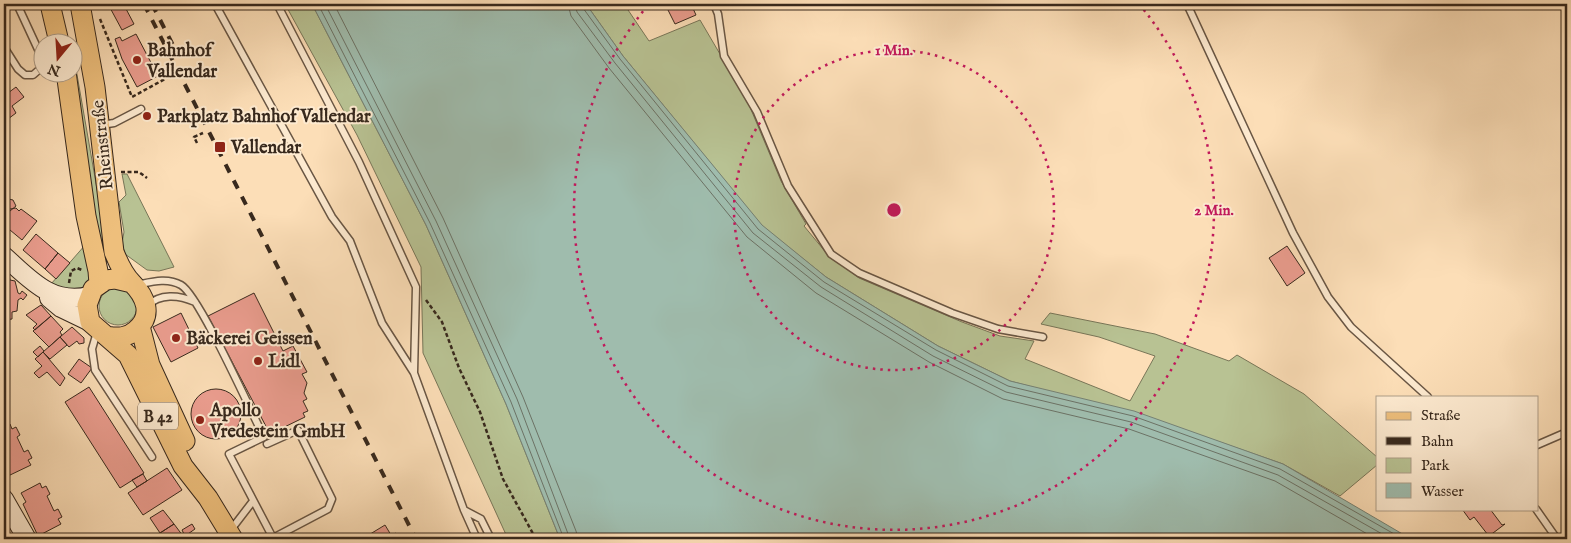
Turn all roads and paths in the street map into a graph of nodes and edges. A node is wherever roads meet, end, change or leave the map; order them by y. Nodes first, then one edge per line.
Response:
1 (17, 4) edge
2 (50, 4) edge
3 (80, 4) edge
4 (215, 4) edge
5 (277, 4) edge
6 (714, 4) edge
7 (1187, 4) edge
8 (57, 32) edge
9 (32, 36) edge
10 (106, 36) dead end
11 (4, 47) edge
12 (174, 74) dead end
13 (32, 75) edge
14 (67, 82) edge
15 (141, 109) dead end
16 (100, 125) junction
17 (203, 132) dead end
18 (197, 143) dead end
19 (121, 172) dead end
20 (147, 178) dead end
21 (4, 256) edge
22 (86, 265) dead end
23 (82, 270) junction
24 (134, 284) junction
25 (68, 285) dead end
26 (90, 285) junction
27 (416, 287) junction
28 (44, 291) junction
29 (195, 302) junction
30 (146, 307) junction
31 (140, 326) junction
32 (98, 330) junction
33 (1043, 337) dead end
34 (414, 373) junction
35 (1427, 396) edge
36 (1567, 432) edge
37 (267, 444) dead end
38 (1538, 445) edge
39 (152, 457) dead end
40 (208, 498) junction
41 (4, 499) edge
42 (253, 501) junction
43 (464, 510) junction
44 (1537, 510) edge
45 (231, 536) edge
46 (27, 539) edge
47 (477, 539) edge
48 (491, 539) edge
49 (536, 539) edge
50 (1557, 539) edge

1 - 9 lane
2 - 8 main road
3 - 16 main road, Rheinstraße
4 - 34 lane
5 - 27 lane
6 - 33 lane
7 - 35 lane
10 - 12 path
11 - 13 lane
14 - 26 main road, Rheinstraße
15 - 16 lane
16 - 24 main road, Rheinstraße
17 - 18 path
19 - 20 path
21 - 28 street
22 - 23 path
23 - 25 path
23 - 26 path
24 - 26 main road
24 - 29 lane
24 - 30 main road, Rheinstraße
26 - 28 street
26 - 32 main road, Rheinstraße
27 - 34 lane
27 - 49 path
28 - 32 street
29 - 30 lane
29 - 42 lane
30 - 31 main road
31 - 32 main road
31 - 40 main road, B 42
32 - 39 lane
32 - 40 main road, B 42
34 - 43 lane
36 - 38 lane
37 - 42 lane
40 - 45 main road, B 42
41 - 46 street
42 - 45 lane
43 - 47 lane
43 - 48 lane
44 - 50 lane

